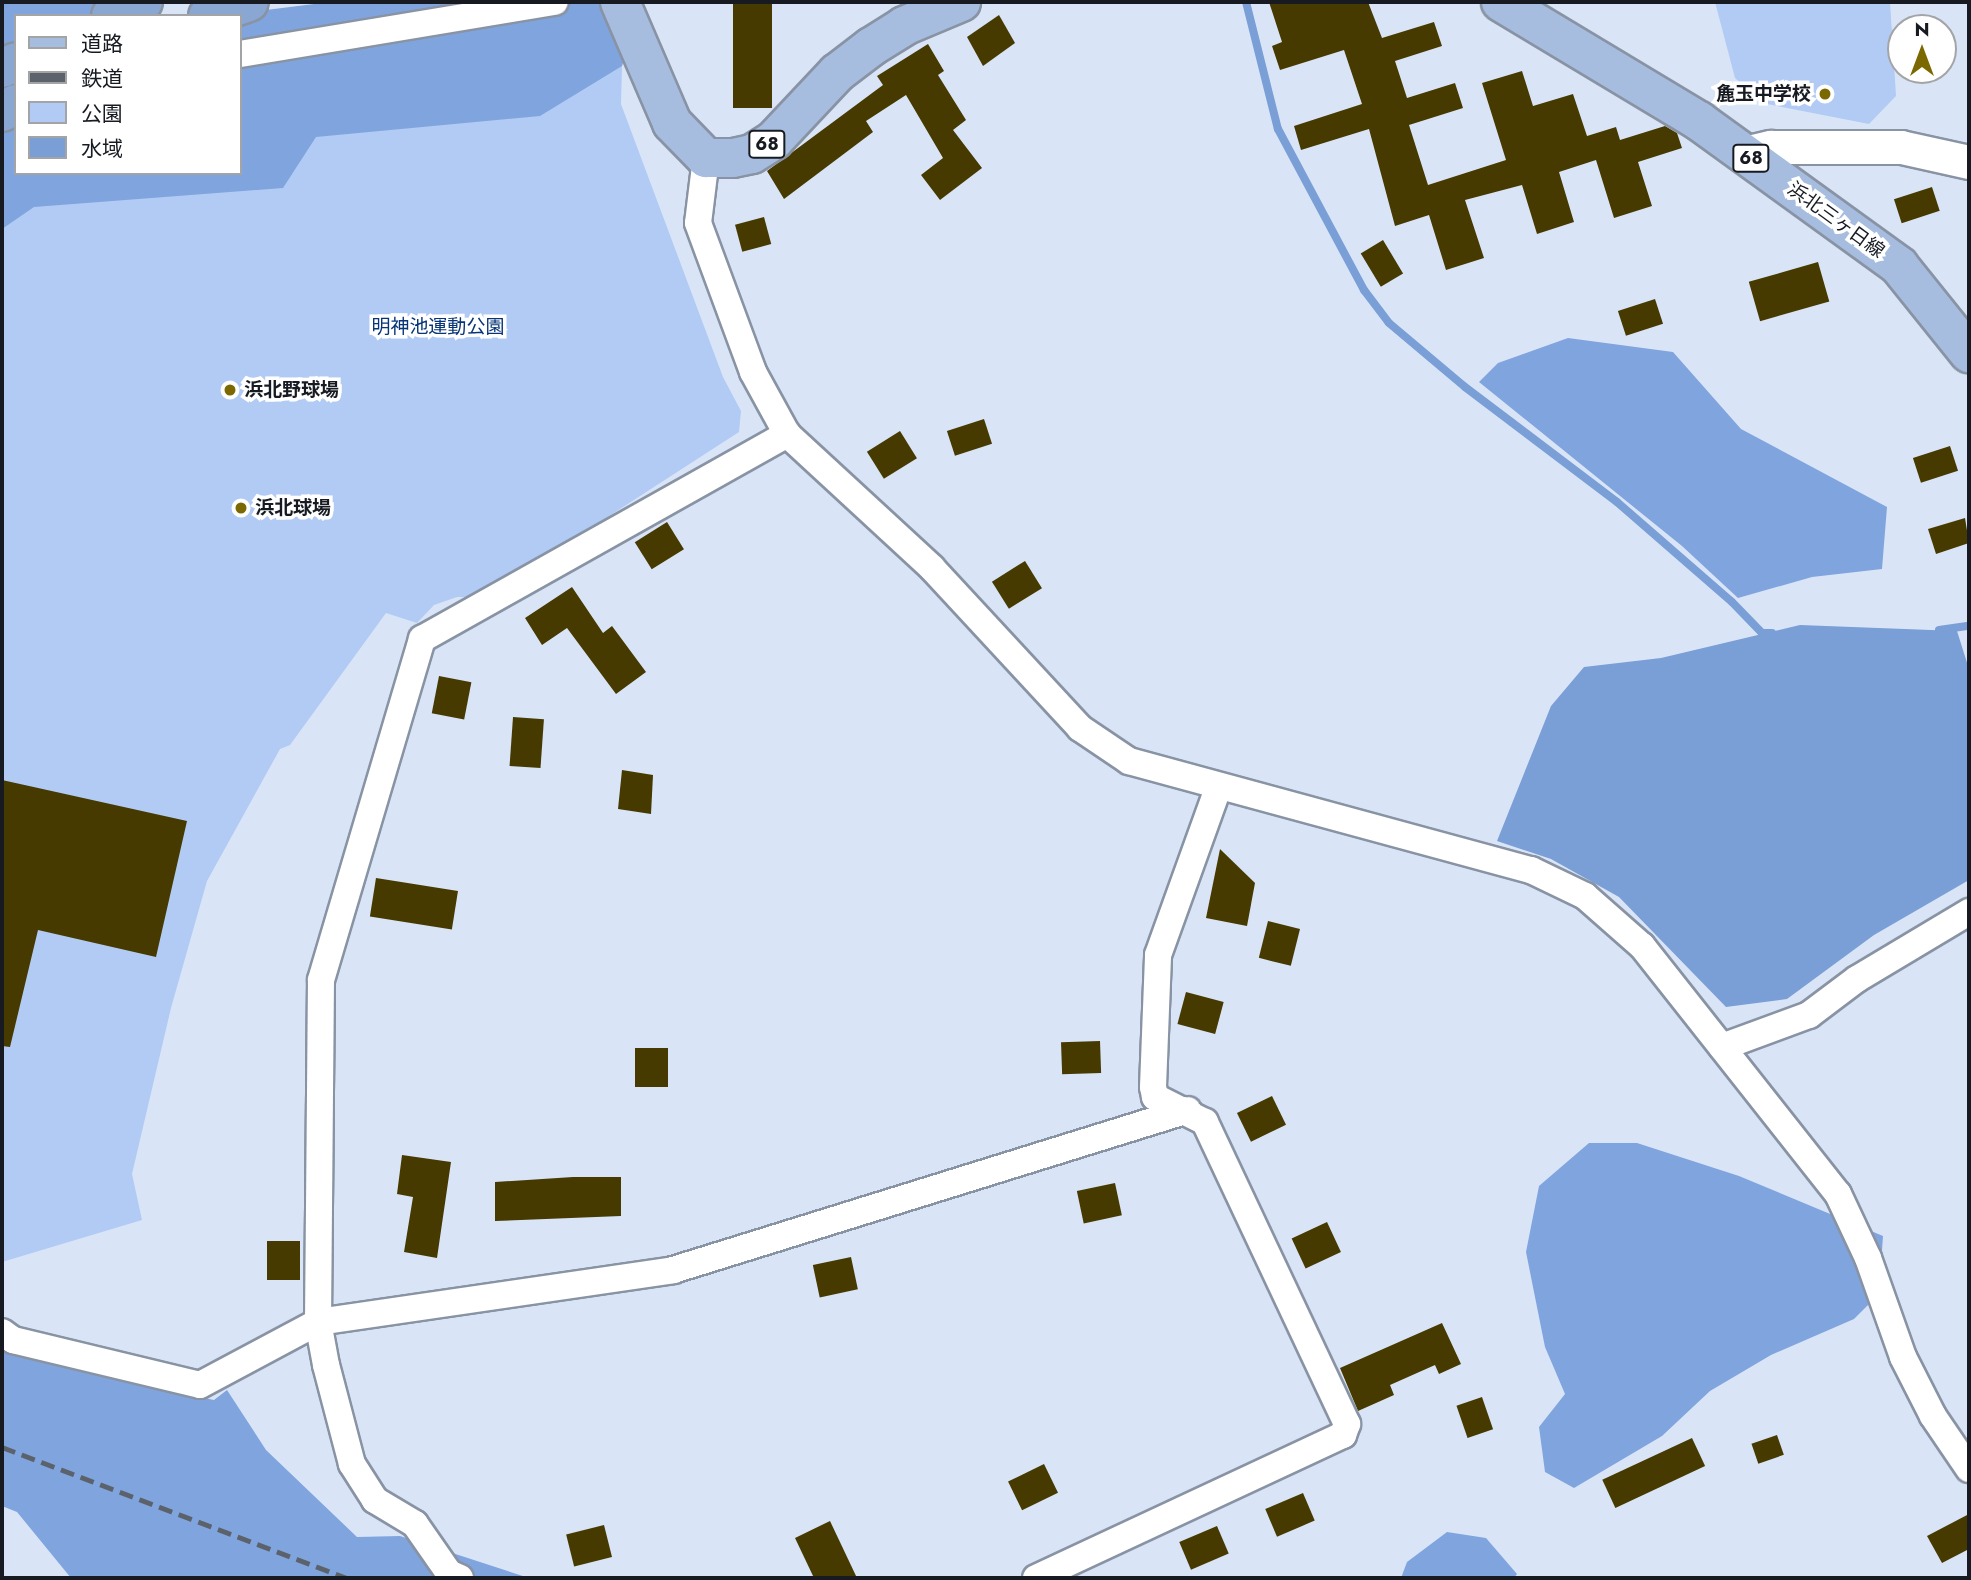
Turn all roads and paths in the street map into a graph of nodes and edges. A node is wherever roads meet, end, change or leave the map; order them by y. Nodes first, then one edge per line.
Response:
1 (143, 2) edge
2 (250, 2) edge
3 (555, 2) edge
4 (620, 2) edge
5 (961, 2) edge
6 (1501, 2) edge
7 (116, 14) edge
8 (214, 14) edge
9 (242, 54) edge
10 (1744, 153) junction
11 (706, 158) junction
12 (1969, 162) edge
13 (1969, 353) edge
14 (788, 434) junction
15 (1218, 788) junction
16 (1969, 912) edge
17 (1722, 1046) junction
18 (1188, 1110) junction
19 (318, 1322) junction
20 (2, 1332) edge
21 (1969, 1469) edge
22 (460, 1578) edge
23 (1036, 1578) edge

1 - 7 highway
2 - 8 highway
3 - 9 street
4 - 11 main road
5 - 11 main road, 68
6 - 10 main road, 浜北三ヶ日線 / 68
10 - 12 street
10 - 13 main road, 浜北三ヶ日線 / 68
11 - 14 street
14 - 15 street
14 - 19 street
15 - 17 street
15 - 18 street
16 - 17 street
17 - 21 street
18 - 19 street
18 - 23 street
19 - 20 street
19 - 22 street

